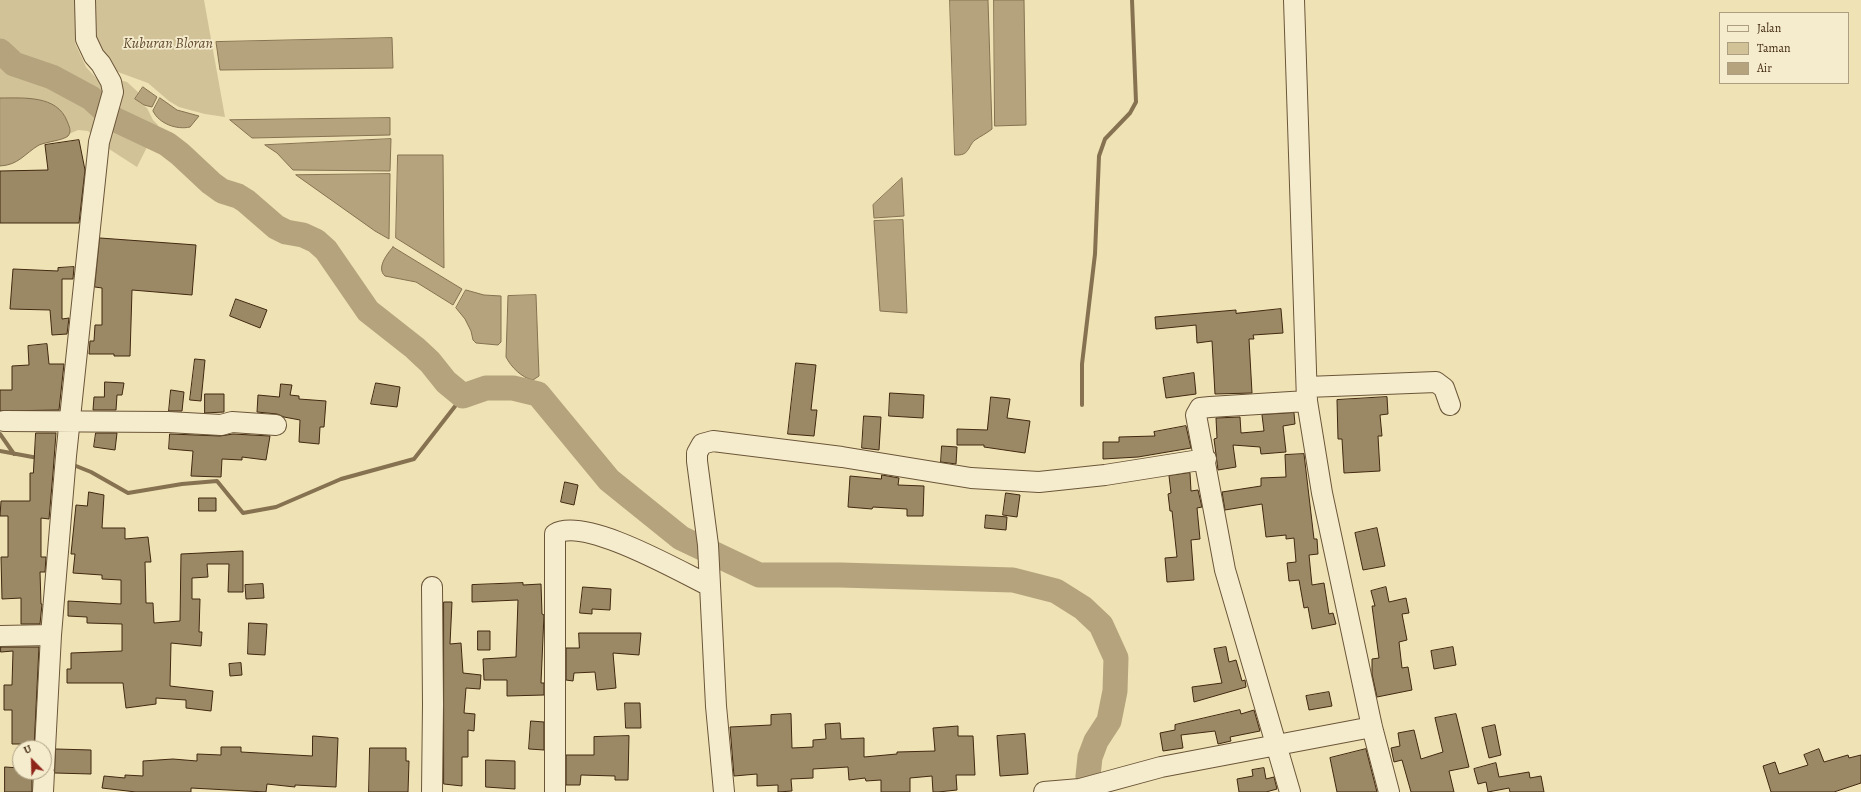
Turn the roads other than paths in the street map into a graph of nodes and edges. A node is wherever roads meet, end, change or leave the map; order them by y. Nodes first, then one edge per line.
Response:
1 (84, 0) edge
2 (1294, 0) edge
3 (1307, 394) junction
4 (1450, 405) dead end
5 (4, 421) dead end
6 (69, 422) junction
7 (276, 425) dead end
8 (1206, 459) junction
9 (710, 581) junction
10 (432, 586) dead end
11 (51, 635) junction
12 (0, 636) edge
13 (1372, 727) junction
14 (45, 740) edge
15 (1277, 744) junction
16 (44, 780) edge
17 (43, 792) edge
18 (432, 792) edge
19 (555, 792) edge
20 (724, 792) edge
21 (1044, 792) edge
22 (1290, 792) edge
23 (1390, 792) edge

1 - 6 street
2 - 3 street
3 - 4 street
3 - 8 street
3 - 13 street
5 - 6 street
6 - 7 street
6 - 11 street
8 - 9 street
8 - 15 street
9 - 19 street
9 - 20 street
10 - 18 street
11 - 12 street
11 - 14 street
13 - 15 street
13 - 23 street
15 - 21 street
15 - 22 street
16 - 17 street

